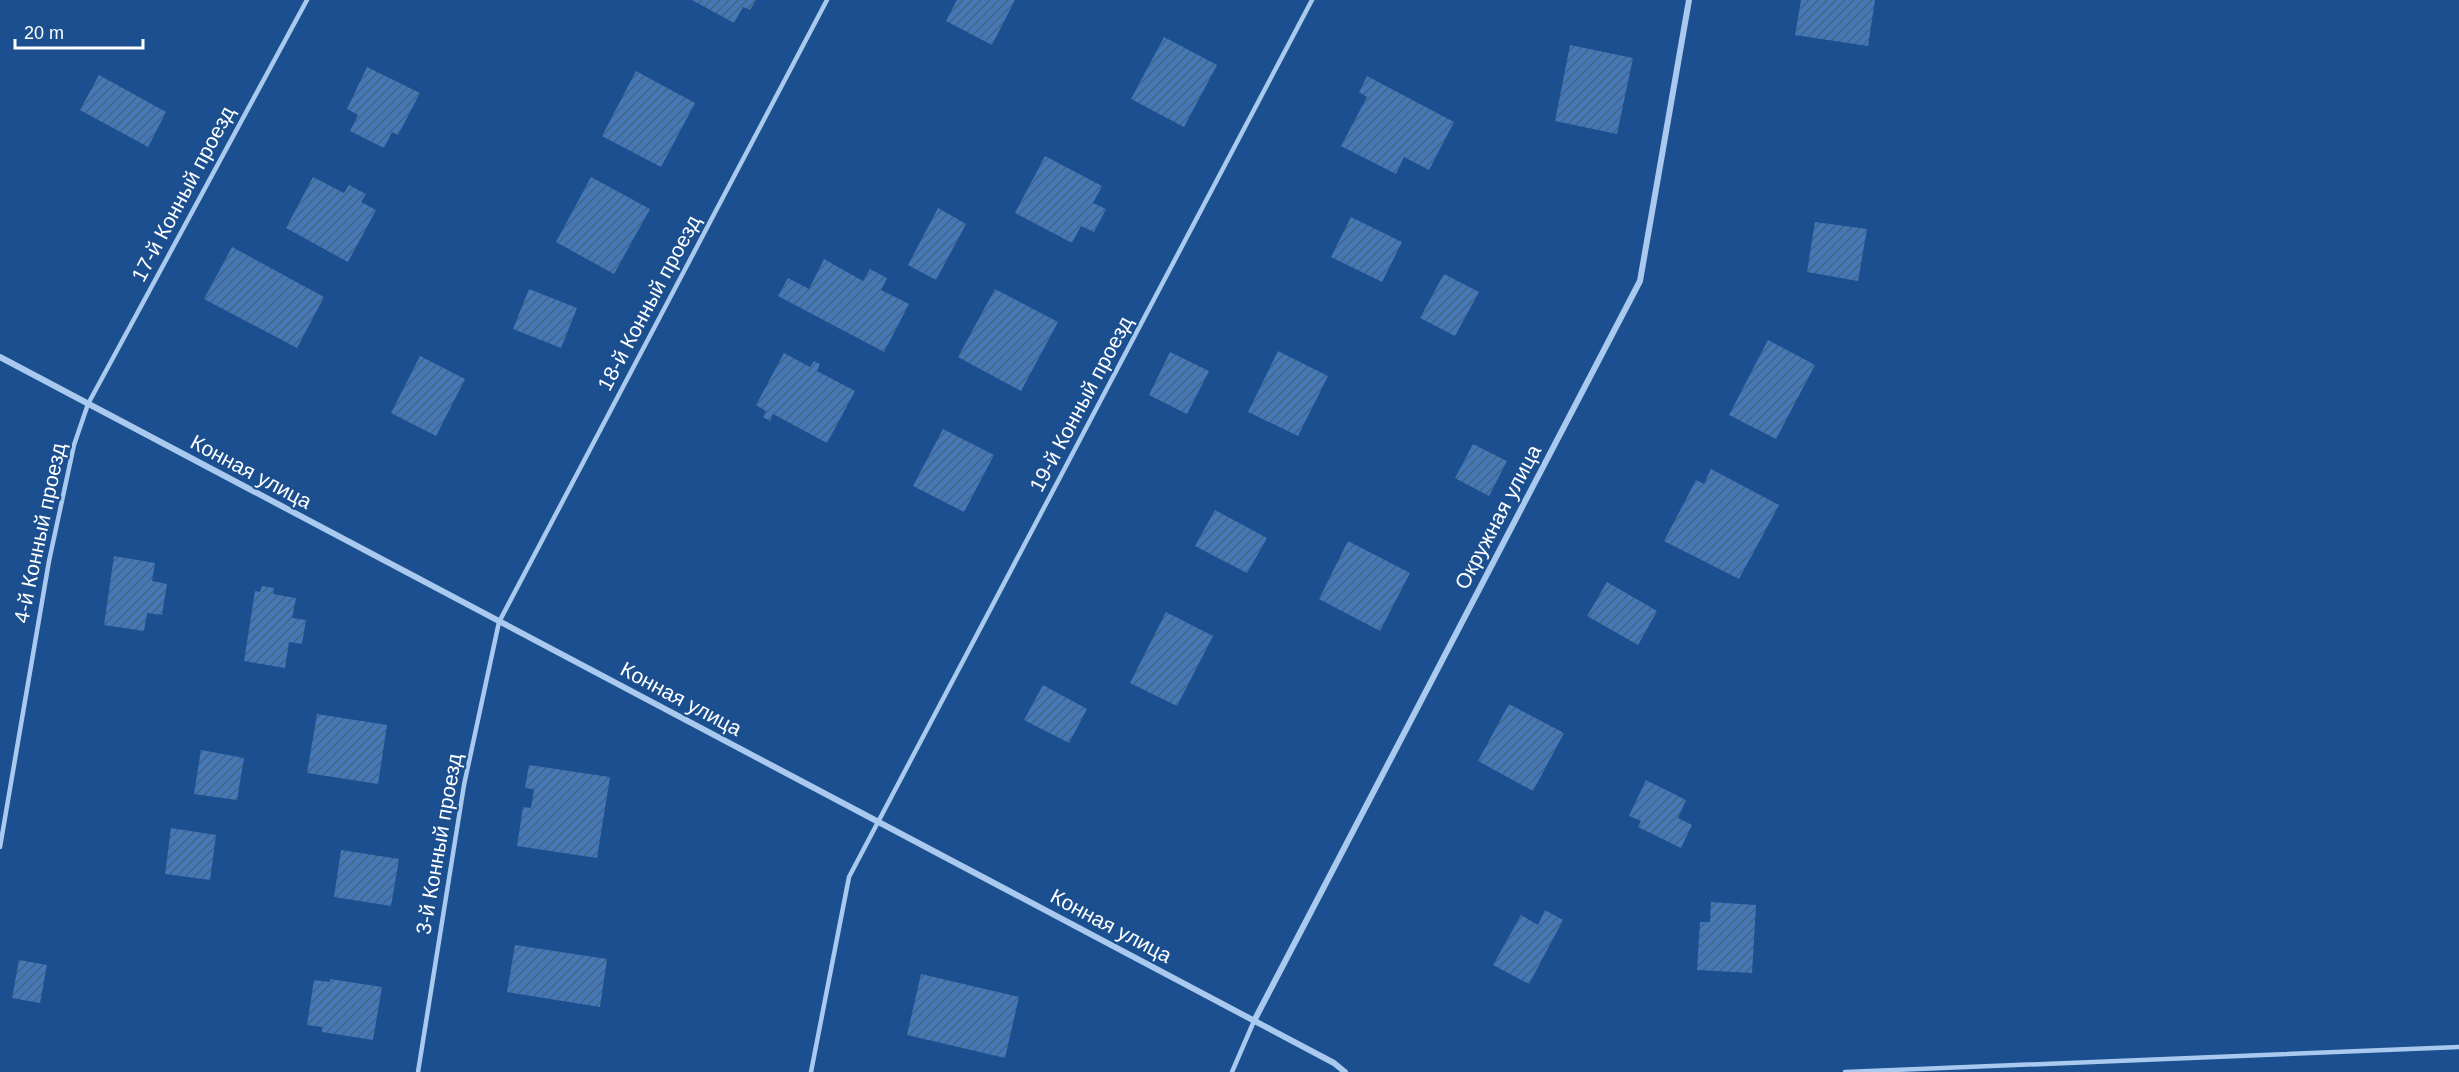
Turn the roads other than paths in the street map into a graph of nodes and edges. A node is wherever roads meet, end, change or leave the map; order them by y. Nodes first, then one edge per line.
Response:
1 (307, 0) edge
2 (827, 0) edge
3 (1312, 0) edge
4 (1689, 0) edge
5 (0, 357) edge
6 (88, 404) junction
7 (499, 622) junction
8 (879, 823) junction
9 (0, 847) edge
10 (1254, 1021) junction
11 (2459, 1047) edge
12 (418, 1072) edge
13 (811, 1072) edge
14 (1232, 1072) edge
15 (1345, 1072) edge
16 (1845, 1072) edge

1 - 6 lane, 17-й Конный проезд
2 - 7 lane, 18-й Конный проезд
3 - 8 lane, 19-й Конный проезд
4 - 10 street, Окружная улица
5 - 6 street, Конная улица
6 - 7 street, Конная улица
6 - 9 lane, 4-й Конный проезд
7 - 8 street, Конная улица
7 - 12 lane, 3-й Конный проезд
8 - 10 street, Конная улица
8 - 13 lane, 19-й Конный проезд
10 - 14 lane
10 - 15 street, Конная улица
11 - 16 lane

